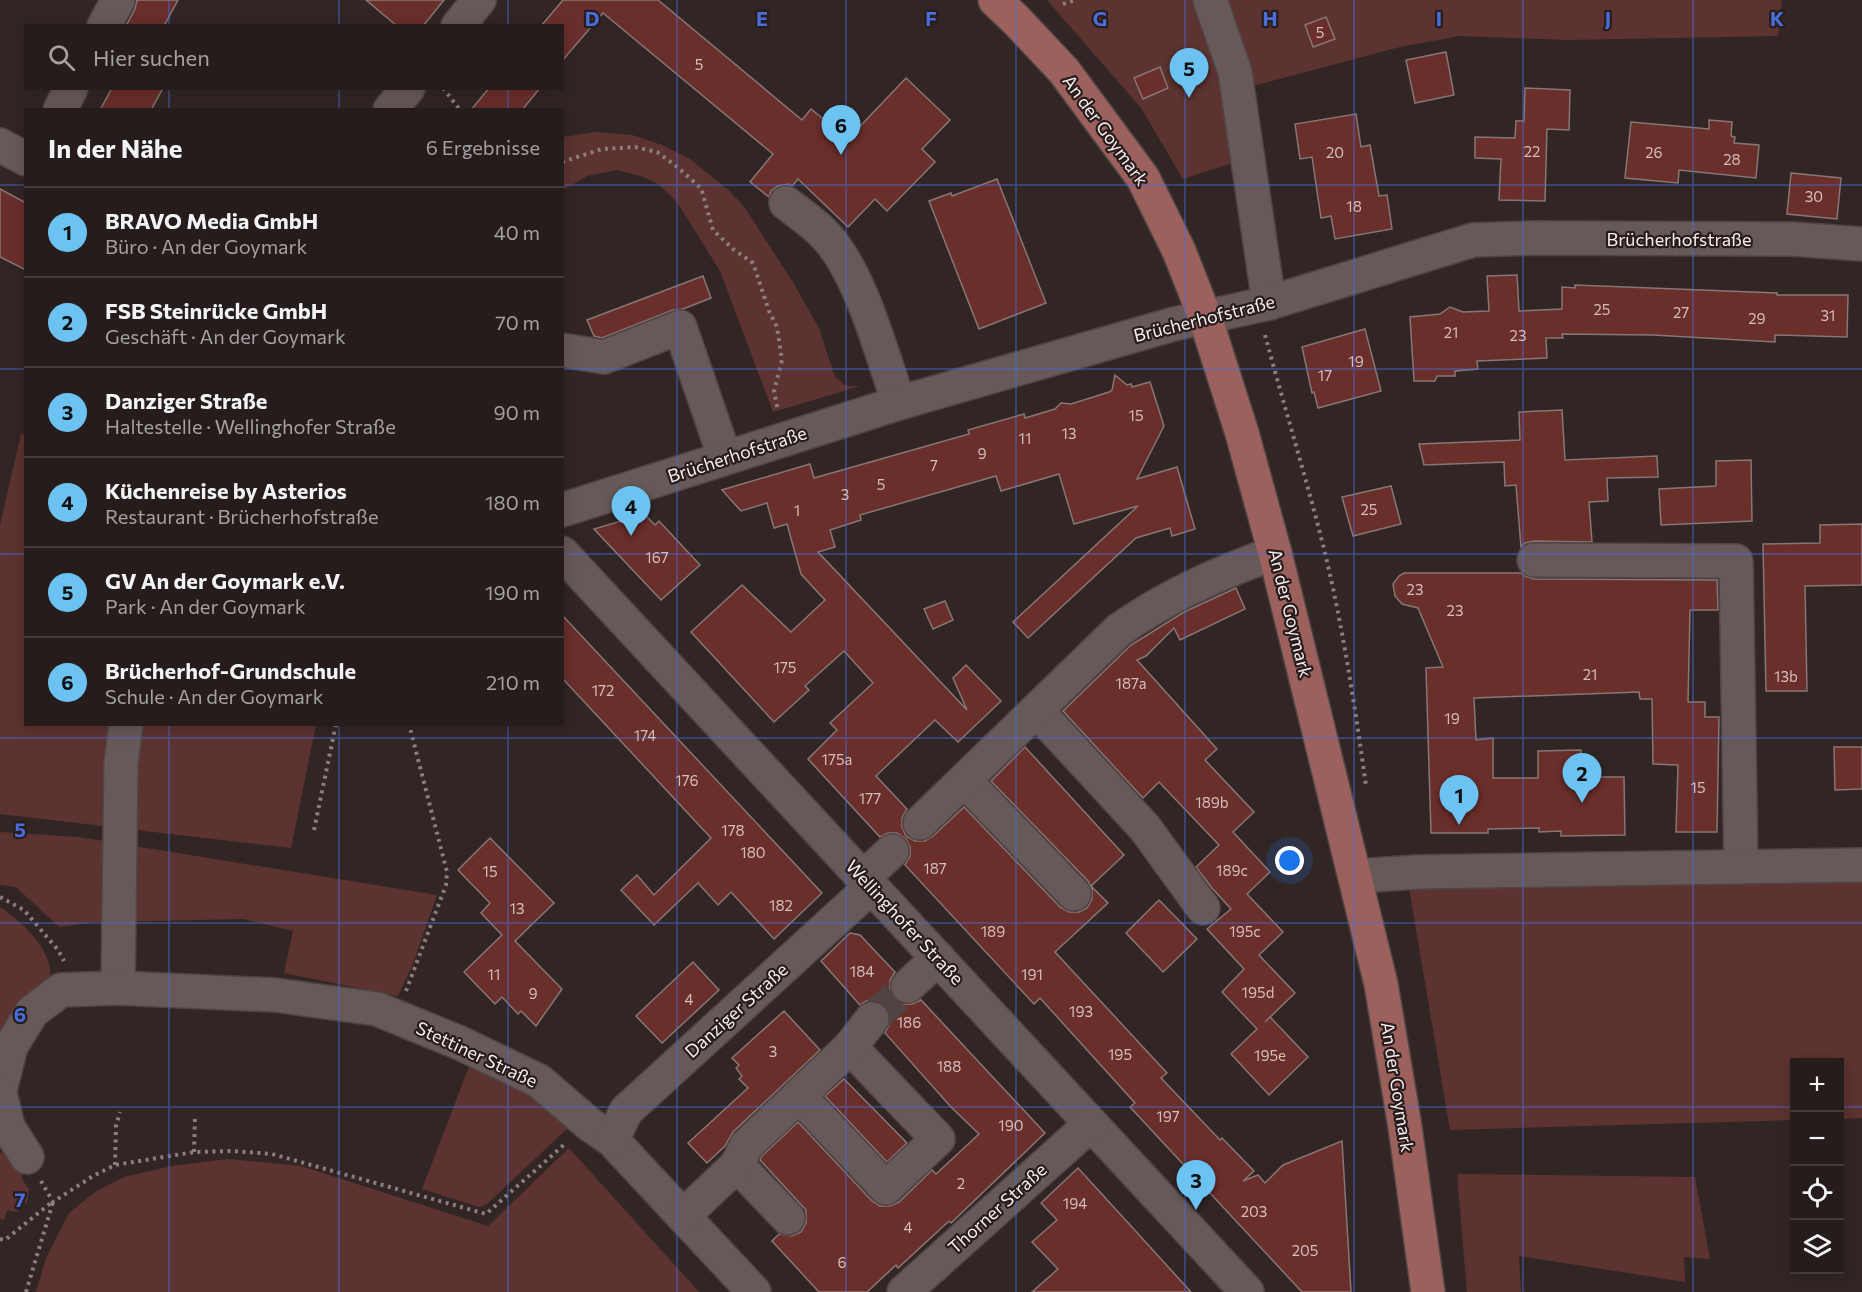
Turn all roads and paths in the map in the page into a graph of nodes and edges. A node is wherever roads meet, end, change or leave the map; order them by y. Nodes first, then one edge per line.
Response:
1 (117, 0) edge
2 (479, 0) edge
3 (995, 0) edge
4 (1075, 0) edge
5 (1210, 0) edge
6 (1064, 4) dead end
7 (105, 24) edge
8 (460, 24) edge
9 (70, 90) edge
10 (406, 90) edge
11 (445, 90) edge
12 (61, 108) edge
13 (392, 108) edge
14 (458, 108) edge
15 (0, 146) edge
16 (24, 158) edge
17 (564, 161) edge
18 (1272, 195) dead end
19 (786, 202) dead end
20 (1862, 244) edge
21 (1279, 300) junction
22 (1205, 317) junction
23 (1265, 338) dead end
24 (564, 350) edge
25 (899, 403) junction
26 (786, 439) junction
27 (724, 458) junction
28 (564, 509) edge
29 (1275, 553) junction
30 (564, 555) edge
31 (1534, 560) dead end
32 (1037, 711) junction
33 (126, 726) edge
34 (336, 726) edge
35 (410, 726) edge
36 (965, 781) junction
37 (1367, 797) dead end
38 (920, 824) dead end
39 (314, 830) dead end
40 (892, 851) dead end
41 (1862, 865) edge
42 (1741, 867) junction
43 (1356, 876) junction
44 (867, 882) junction
45 (1074, 894) dead end
46 (0, 897) edge
47 (1203, 908) dead end
48 (938, 958) junction
49 (908, 986) tunnel mouth
50 (118, 988) junction
51 (78, 989) junction
52 (393, 1016) junction
53 (873, 1019) tunnel mouth
54 (850, 1047) junction
55 (0, 1092) edge
56 (799, 1096) junction
57 (120, 1112) dead end
58 (195, 1117) dead end
59 (1091, 1125) junction
60 (601, 1132) junction
61 (194, 1152) junction
62 (27, 1156) joint
63 (115, 1165) junction
64 (737, 1165) junction
65 (53, 1202) junction
66 (683, 1216) junction
67 (788, 1218) dead end
68 (0, 1239) edge
69 (1426, 1290) edge
70 (26, 1292) edge
71 (754, 1292) edge
72 (904, 1292) edge
73 (1247, 1292) edge

1 - 7 street
2 - 8 street
3 - 22 main road, An der Goymark
4 - 6 path
5 - 21 street
9 - 12 street
10 - 13 street
11 - 14 path
15 - 16 street
17 - 26 path
18 - 21 street
19 - 25 street
20 - 21 street, Brücherhofstraße
21 - 22 street, Brücherhofstraße
22 - 25 street, Brücherhofstraße
22 - 29 main road, An der Goymark
23 - 37 path
24 - 27 street
25 - 26 street, Brücherhofstraße
26 - 27 street, Brücherhofstraße
27 - 28 street, Brücherhofstraße
29 - 32 street
29 - 43 main road, An der Goymark
30 - 44 street, Wellinghofer Straße
31 - 42 street
32 - 36 street
32 - 47 street
33 - 50 street
34 - 39 path
35 - 52 path
36 - 38 street
36 - 45 street
40 - 44 street, Danziger Straße
41 - 42 street
42 - 43 street
43 - 69 main road, An der Goymark
44 - 48 street, Wellinghofer Straße
44 - 60 street, Danziger Straße
46 - 51 path
48 - 49 street
48 - 59 street, Wellinghofer Straße
50 - 51 street, Stettiner Straße
50 - 52 street, Stettiner Straße
51 - 55 street, Stettiner Straße
52 - 60 street, Stettiner Straße
53 - 54 street
54 - 56 street
54 - 56 street
55 - 62 street, Stettiner Straße
56 - 64 street
57 - 63 path
58 - 61 path
59 - 72 street, Thorner Straße
59 - 73 street, Wellinghofer Straße
60 - 61 path
60 - 66 street, Stettiner Straße
61 - 63 path
62 - 65 path
63 - 65 path
64 - 66 street
64 - 67 street
65 - 68 path
65 - 70 path
66 - 71 street, Stettiner Straße

